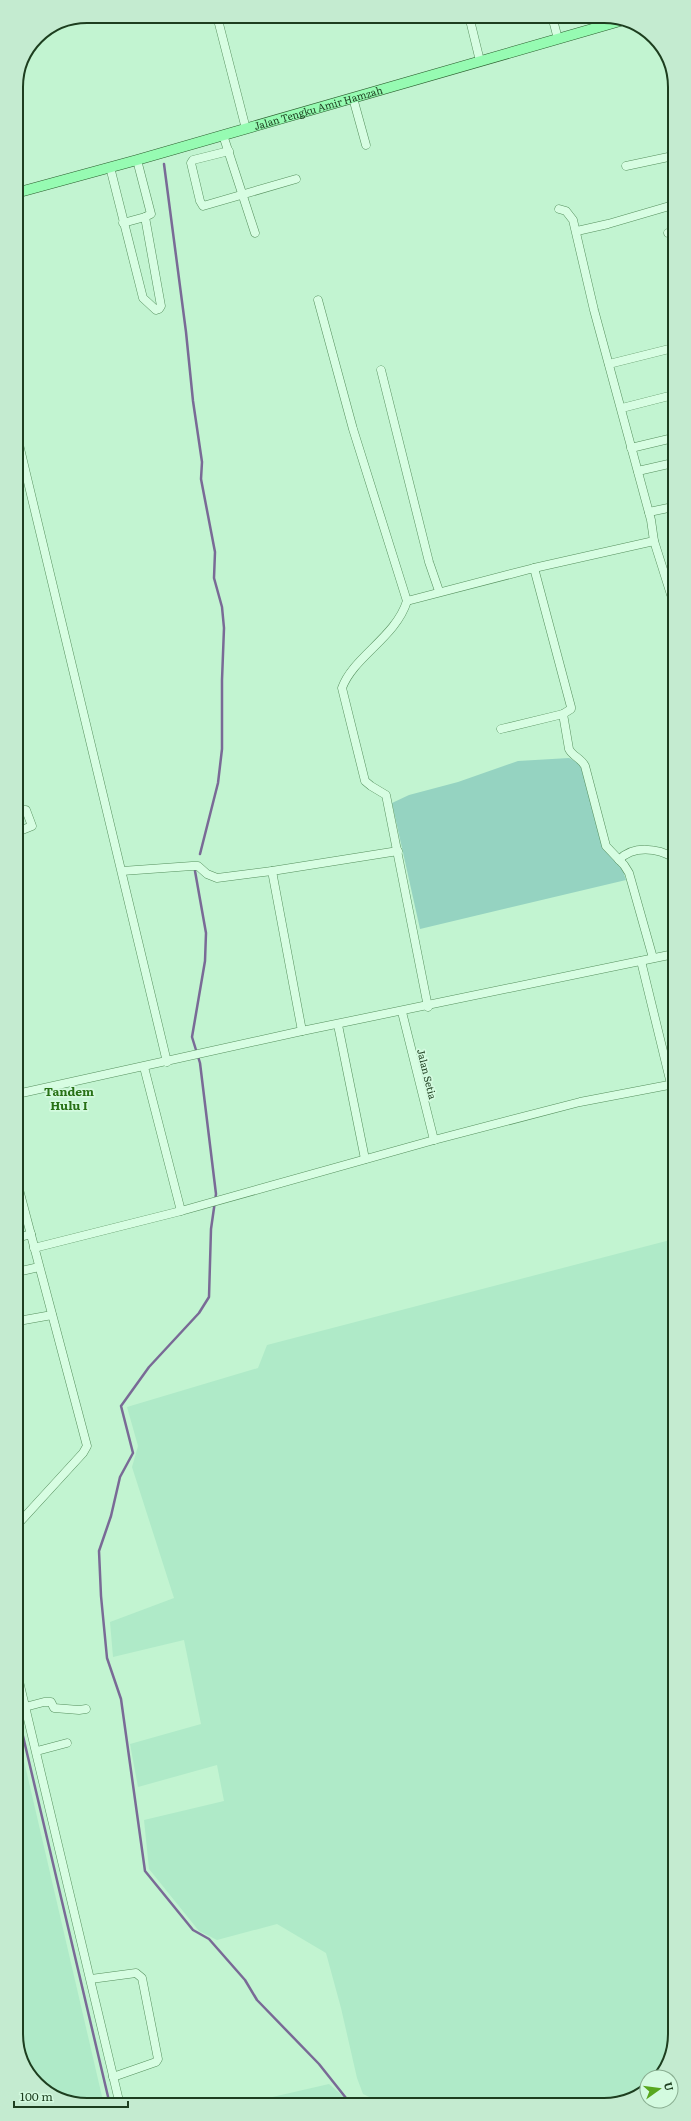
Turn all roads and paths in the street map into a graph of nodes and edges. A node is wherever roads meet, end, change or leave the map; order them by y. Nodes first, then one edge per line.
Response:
1 (219, 23) edge
2 (471, 23) edge
3 (554, 23) edge
4 (611, 24) edge
5 (558, 39) junction
6 (480, 61) junction
7 (353, 98) junction
8 (246, 129) junction
9 (223, 135) junction
10 (366, 145) dead end
11 (229, 151) junction
12 (668, 157) edge
13 (137, 160) junction
14 (626, 166) dead end
15 (110, 167) junction
16 (296, 179) dead end
17 (23, 191) edge
18 (244, 194) junction
19 (668, 206) edge
20 (559, 209) dead end
21 (145, 217) junction
22 (123, 223) junction
23 (576, 231) junction
24 (255, 233) dead end
25 (318, 300) dead end
26 (668, 349) edge
27 (609, 364) junction
28 (381, 370) dead end
29 (668, 396) edge
30 (622, 408) junction
31 (668, 439) edge
32 (631, 448) junction
33 (668, 464) edge
34 (23, 465) edge
35 (638, 471) junction
36 (668, 509) edge
37 (649, 512) junction
38 (654, 541) junction
39 (534, 568) junction
40 (668, 585) edge
41 (439, 592) junction
42 (407, 601) junction
43 (563, 714) junction
44 (501, 729) dead end
45 (23, 810) edge
46 (23, 830) edge
47 (398, 852) junction
48 (668, 854) edge
49 (619, 860) junction
50 (122, 870) junction
51 (272, 871) junction
52 (668, 955) edge
53 (653, 958) junction
54 (641, 961) junction
55 (428, 1007) junction
56 (402, 1012) junction
57 (338, 1025) junction
58 (302, 1031) junction
59 (167, 1062) junction
60 (668, 1065) edge
61 (144, 1067) junction
62 (668, 1085) edge
63 (23, 1093) edge
64 (434, 1140) junction
65 (365, 1159) junction
66 (23, 1204) edge
67 (181, 1211) junction
68 (31, 1234) junction
69 (23, 1236) edge
70 (34, 1248) junction
71 (39, 1267) junction
72 (23, 1271) edge
73 (52, 1315) junction
74 (24, 1320) dead end
75 (23, 1519) edge
76 (23, 1698) edge
77 (25, 1707) junction
78 (86, 1709) dead end
79 (67, 1743) dead end
80 (37, 1751) junction
81 (90, 1979) junction
82 (114, 2077) junction
83 (118, 2098) edge

1 - 8 street
2 - 6 street
3 - 5 street
4 - 5 main road, Jalan Tengku Amir Hamzah
5 - 6 main road, Jalan Tengku Amir Hamzah
6 - 7 main road, Jalan Tengku Amir Hamzah
7 - 8 main road, Jalan Tengku Amir Hamzah
7 - 10 street
8 - 9 main road, Jalan Tengku Amir Hamzah
9 - 11 street
9 - 13 main road, Jalan Tengku Amir Hamzah
11 - 18 street
11 - 18 street
12 - 14 street
13 - 15 main road, Jalan Tengku Amir Hamzah
13 - 21 street
15 - 17 main road, Jalan Tengku Amir Hamzah
15 - 22 street
16 - 18 street
18 - 24 street
19 - 23 street
20 - 23 street
21 - 22 street
21 - 22 street
23 - 27 street
25 - 42 street
26 - 27 street
27 - 30 street
28 - 41 street
29 - 30 street
30 - 32 street
31 - 32 street
32 - 35 street
33 - 35 street
34 - 50 street
35 - 37 street
36 - 37 street
37 - 38 street
38 - 39 street
38 - 40 street
39 - 41 street
39 - 43 street
41 - 42 street
42 - 47 street
43 - 44 street
43 - 49 street
45 - 46 street
47 - 51 street
47 - 55 street
48 - 49 street
49 - 53 street
50 - 51 street
50 - 59 street
51 - 58 street
52 - 53 street
53 - 54 street
54 - 55 street
54 - 60 street
55 - 56 street
56 - 57 street
56 - 64 street, Jalan Setia
57 - 58 street
57 - 65 street
58 - 59 street
59 - 61 street
61 - 63 street
61 - 67 street
62 - 64 street
64 - 65 street
65 - 67 street
66 - 68 street
67 - 70 street
68 - 69 street
68 - 70 street
70 - 71 street
71 - 72 street
71 - 73 street
73 - 74 street
73 - 75 street
76 - 77 street
77 - 78 street
77 - 80 street
79 - 80 street
80 - 81 street
81 - 82 street
81 - 82 street
82 - 83 street

